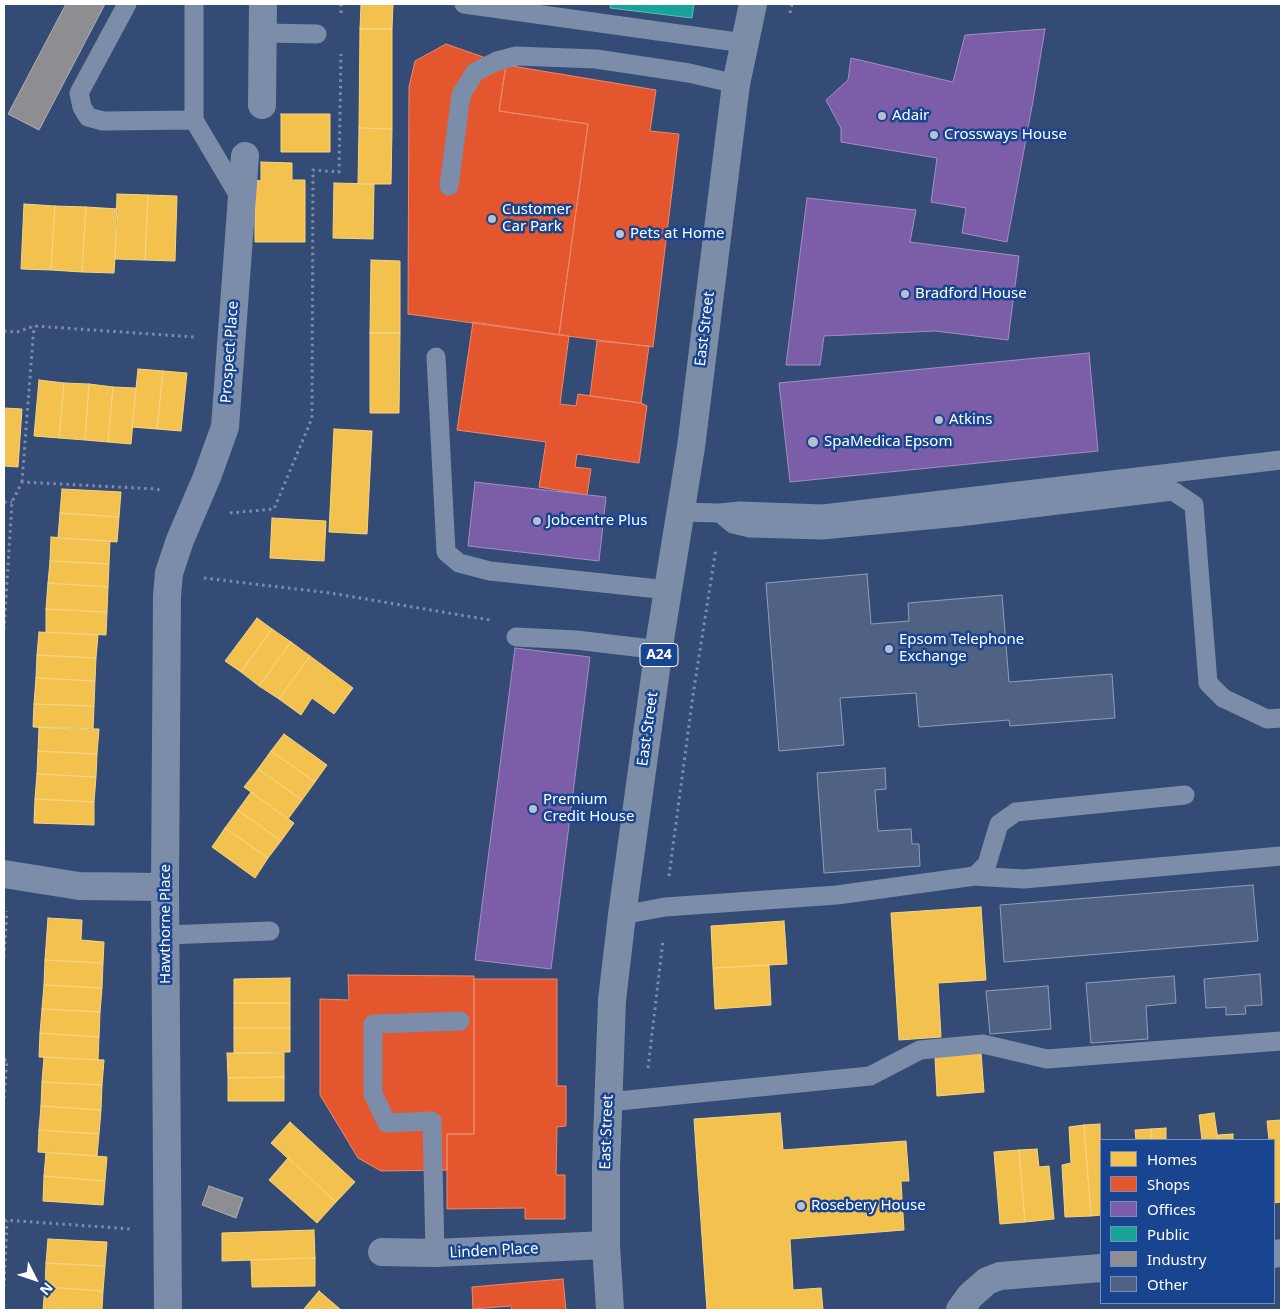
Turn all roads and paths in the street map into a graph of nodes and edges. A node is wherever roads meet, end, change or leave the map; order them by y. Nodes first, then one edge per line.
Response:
1 (127, 4) edge
2 (194, 4) edge
3 (263, 4) edge
4 (341, 4) edge
5 (464, 4) edge
6 (753, 4) edge
7 (341, 20) dead end
8 (263, 33) junction
9 (317, 34) dead end
10 (744, 43) junction
11 (341, 45) dead end
12 (736, 84) junction
13 (262, 105) dead end
14 (194, 120) junction
15 (245, 156) dead end
16 (449, 186) dead end
17 (242, 201) junction
18 (34, 326) junction
19 (4, 331) edge
20 (231, 339) junction
21 (436, 357) dead end
22 (1281, 460) edge
23 (22, 482) junction
24 (4, 502) edge
25 (12, 502) junction
26 (680, 512) junction
27 (720, 513) junction
28 (188, 520) junction
29 (717, 541) dead end
30 (169, 574) junction
31 (668, 590) junction
32 (495, 620) dead end
33 (4, 630) edge
34 (516, 636) dead end
35 (660, 650) junction
36 (1281, 718) edge
37 (1185, 795) dead end
38 (1281, 856) edge
39 (7, 875) edge
40 (972, 876) junction
41 (669, 879) dead end
42 (165, 887) junction
43 (622, 915) junction
44 (270, 931) dead end
45 (166, 935) junction
46 (4, 957) edge
47 (460, 1021) dead end
48 (1281, 1041) edge
49 (4, 1060) edge
50 (4, 1099) edge
51 (608, 1102) junction
52 (5, 1220) edge
53 (167, 1231) junction
54 (606, 1245) junction
55 (382, 1252) dead end
56 (435, 1253) junction
57 (1100, 1268) edge
58 (4, 1287) edge
59 (168, 1310) edge
60 (610, 1310) edge
61 (960, 1310) edge

1 - 14 lane
2 - 14 lane
3 - 8 street
4 - 7 path
5 - 10 lane
6 - 10 highway, East Street / A24
8 - 9 lane
8 - 13 street
10 - 12 highway, East Street / A24
11 - 28 path
12 - 16 lane
12 - 26 highway, East Street / A24
14 - 17 lane
15 - 17 street, Prospect Place
17 - 20 street, Prospect Place
18 - 19 path
18 - 20 path
18 - 23 path
20 - 28 street, Prospect Place
21 - 31 lane
22 - 27 lane
23 - 25 path
23 - 28 path
24 - 25 path
25 - 33 path
26 - 27 lane
26 - 31 highway, East Street / A24
27 - 36 lane
28 - 30 street, Hawthorne Place
29 - 41 path
30 - 32 path
30 - 42 street, Hawthorne Place
31 - 35 highway, East Street / A24
34 - 35 lane
35 - 43 highway, East Street / A24
37 - 40 lane
38 - 40 lane
39 - 42 street
39 - 46 path
40 - 43 lane
42 - 45 street, Hawthorne Place
43 - 51 highway, East Street / A24
44 - 45 lane
45 - 53 street, Hawthorne Place
47 - 56 lane
48 - 51 lane
49 - 50 path
51 - 54 highway, East Street / A24
52 - 53 path
52 - 58 path
53 - 59 street, Hawthorne Place
54 - 56 street, Linden Place
54 - 60 highway, East Street / A24
55 - 56 street, Linden Place
57 - 61 street

